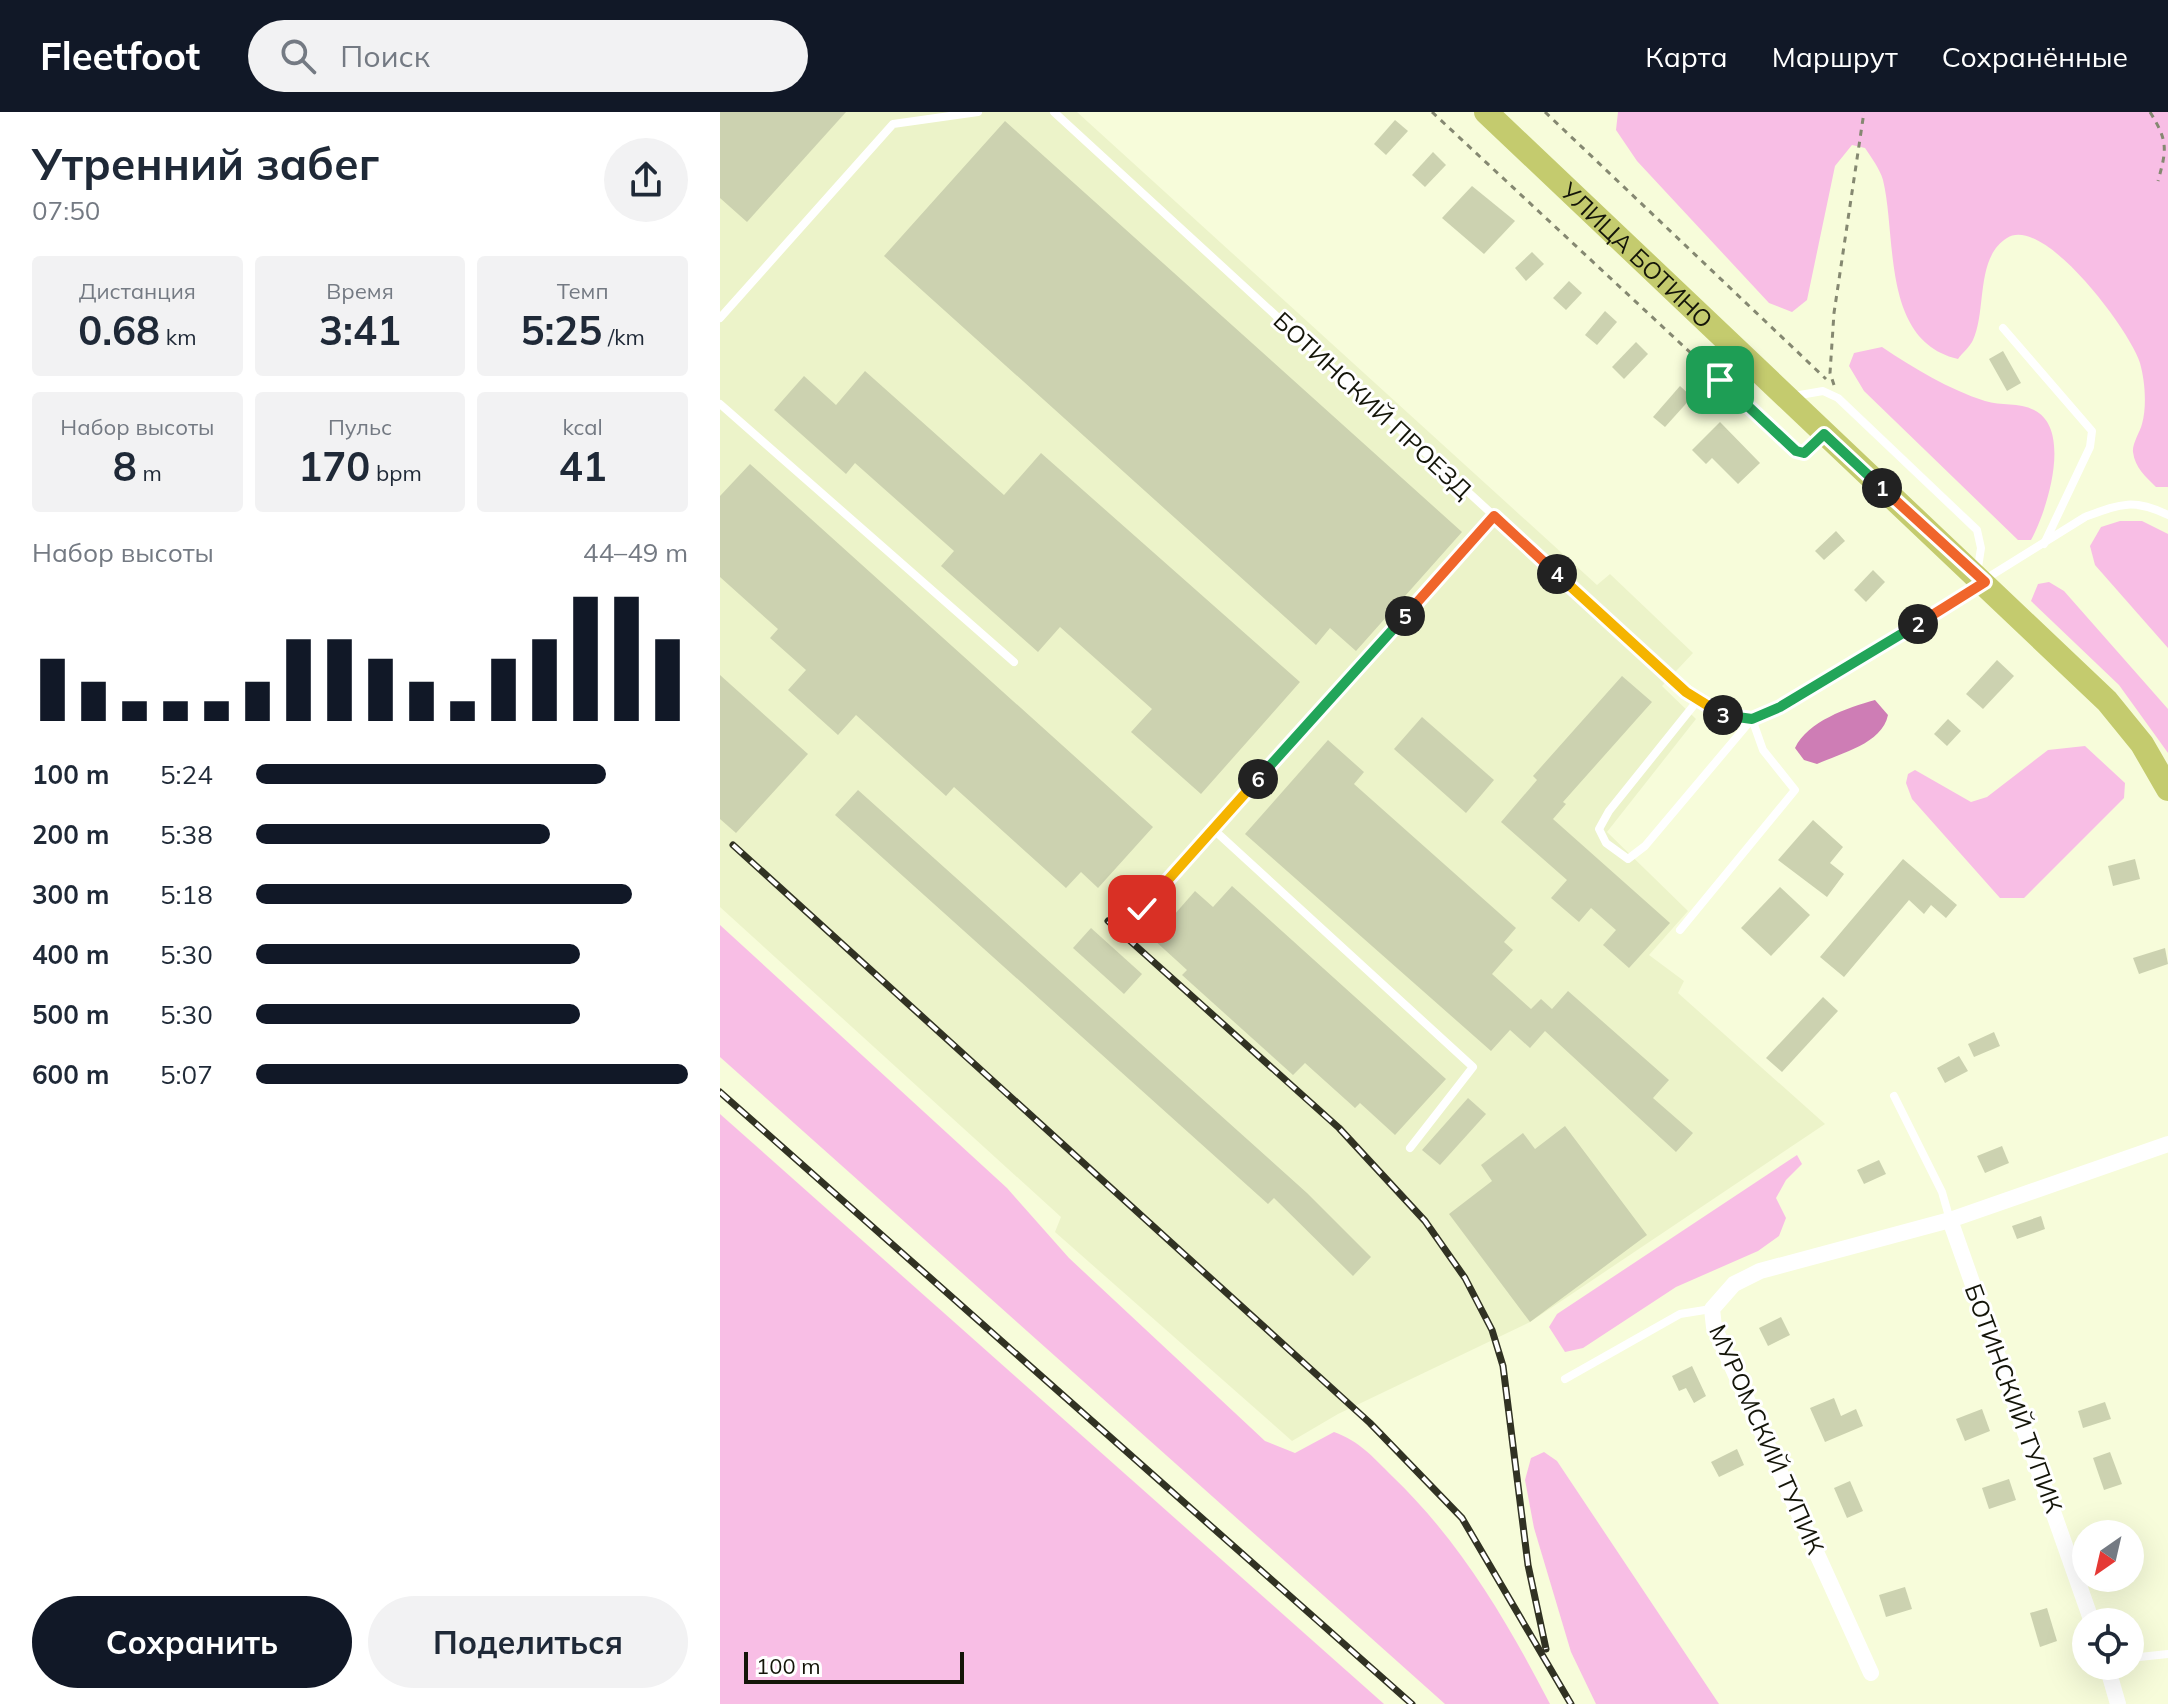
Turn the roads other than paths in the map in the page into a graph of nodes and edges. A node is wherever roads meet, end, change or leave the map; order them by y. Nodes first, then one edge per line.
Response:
1 (978, 112) edge
2 (1054, 112) edge
3 (1494, 115) edge
4 (720, 318) edge
5 (2003, 328) dead end
6 (1789, 397) junction
7 (720, 404) edge
8 (2168, 515) edge
9 (1494, 516) junction
10 (2043, 545) junction
11 (1981, 578) junction
12 (1014, 662) dead end
13 (1698, 700) junction
14 (1752, 719) junction
15 (2168, 789) edge
16 (1213, 829) junction
17 (1142, 909) dead end
18 (1680, 930) dead end
19 (1894, 1096) dead end
20 (2168, 1144) edge
21 (1410, 1148) dead end
22 (1950, 1220) junction
23 (1712, 1309) junction
24 (1565, 1379) dead end
25 (2087, 1608) edge
26 (2168, 1654) edge
27 (2144, 1657) edge
28 (1871, 1673) dead end
29 (2111, 1680) edge
30 (2118, 1704) edge

1 - 4 lane
2 - 9 lane, БОТИНСКИЙ ПРОЕЗД
3 - 6 main road, УЛИЦА БОТИНО
5 - 10 lane
6 - 11 main road, УЛИЦА БОТИНО
6 - 11 lane
7 - 12 lane
8 - 10 lane
9 - 13 lane, БОТИНСКИЙ ПРОЕЗД
9 - 16 lane
10 - 11 lane
11 - 14 lane
11 - 15 main road, УЛИЦА БОТИНО
13 - 14 lane, БОТИНСКИЙ ПРОЕЗД
13 - 14 lane
14 - 18 lane
16 - 17 lane
16 - 21 lane
19 - 22 lane
20 - 22 street, МУРОМСКИЙ ТУПИК
22 - 23 street, МУРОМСКИЙ ТУПИК
22 - 25 street, БОТИНСКИЙ ТУПИК
23 - 24 lane
23 - 28 street, МУРОМСКИЙ ТУПИК
26 - 27 lane
29 - 30 street

